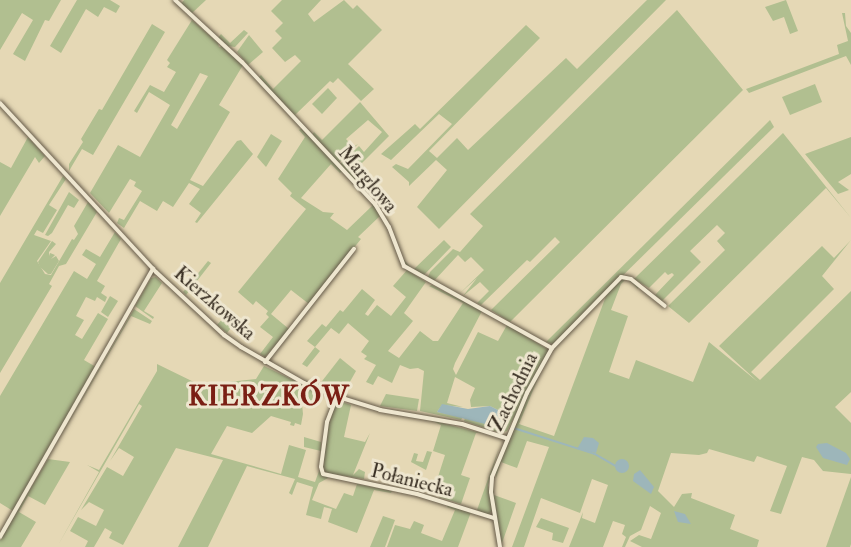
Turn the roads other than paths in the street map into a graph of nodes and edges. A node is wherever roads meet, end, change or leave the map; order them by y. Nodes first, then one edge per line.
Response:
1 (175, 0) edge
2 (0, 103) edge
3 (354, 249) dead end
4 (153, 269) junction
5 (665, 306) dead end
6 (552, 348) junction
7 (265, 362) junction
8 (337, 396) junction
9 (506, 438) junction
10 (495, 518) junction
11 (0, 537) edge
12 (500, 547) edge

1 - 6 street, Marglowa
2 - 4 street, Kierzkowska
3 - 7 street
4 - 7 street, Kierzkowska
4 - 11 street
5 - 6 street, Zachodnia
6 - 9 street, Zachodnia
7 - 8 street, Kierzkowska
8 - 9 street, Kierzkowska
8 - 10 street, Połaniecka
9 - 10 street, Zachodnia
10 - 12 street, Zachodnia

